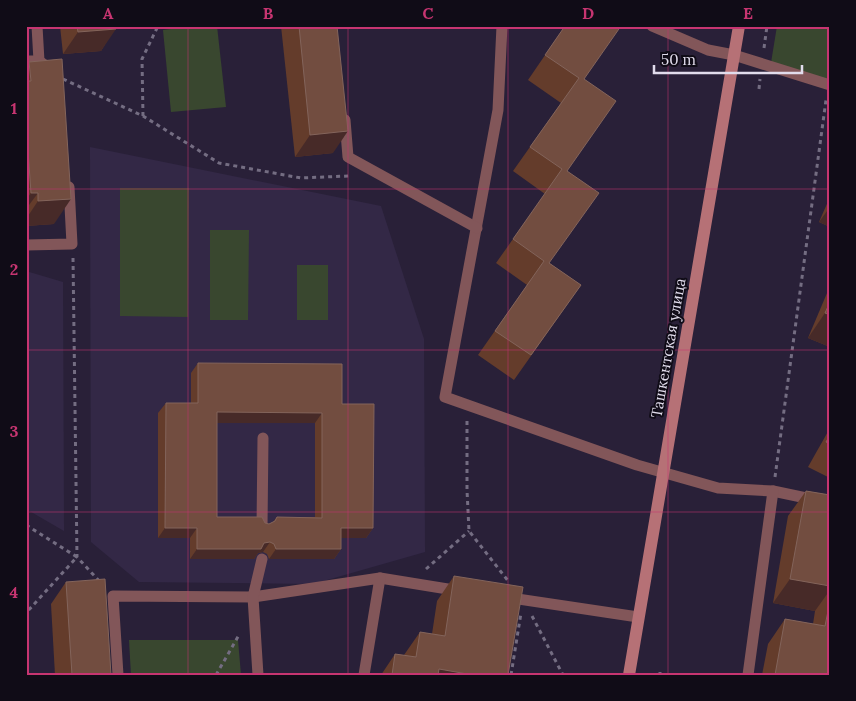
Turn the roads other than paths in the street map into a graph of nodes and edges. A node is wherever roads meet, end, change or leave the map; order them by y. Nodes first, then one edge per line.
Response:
1 (37, 26) edge
2 (502, 26) edge
3 (652, 26) edge
4 (739, 26) edge
5 (38, 42) junction
6 (26, 43) edge
7 (734, 55) junction
8 (26, 61) edge
9 (40, 61) junction
10 (63, 78) edge
11 (829, 84) edge
12 (344, 110) edge
13 (69, 176) edge
14 (477, 228) junction
15 (26, 245) edge
16 (263, 438) dead end
17 (663, 472) junction
18 (773, 491) junction
19 (830, 503) edge
20 (262, 527) edge
21 (262, 559) edge
22 (380, 578) junction
23 (467, 592) edge
24 (495, 596) edge
25 (253, 597) junction
26 (638, 617) junction
27 (118, 675) edge
28 (258, 675) edge
29 (364, 675) edge
30 (629, 675) edge
31 (748, 675) edge

1 - 5 lane
2 - 14 lane
3 - 7 lane
4 - 7 main road, Ташкентская улица
5 - 6 lane
5 - 9 lane
7 - 11 lane
7 - 17 main road, Ташкентская улица
8 - 9 lane
9 - 10 lane
12 - 14 lane
13 - 15 lane
14 - 17 lane
16 - 20 lane
17 - 18 lane
17 - 26 main road, Ташкентская улица
18 - 19 lane
18 - 31 lane
21 - 25 lane
22 - 23 lane
22 - 25 lane
22 - 29 lane
24 - 26 lane
25 - 27 lane
25 - 28 lane
26 - 30 main road, Ташкентская улица

